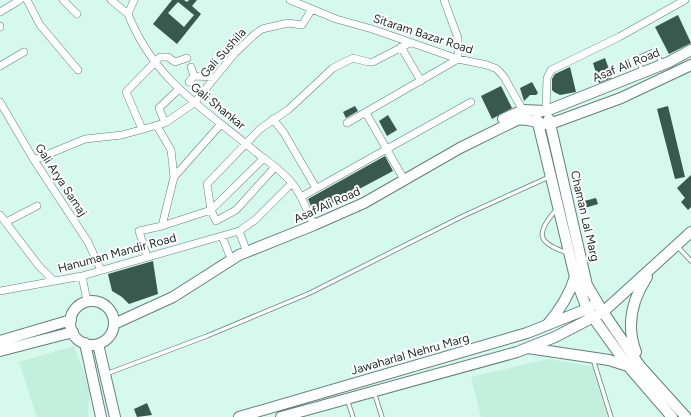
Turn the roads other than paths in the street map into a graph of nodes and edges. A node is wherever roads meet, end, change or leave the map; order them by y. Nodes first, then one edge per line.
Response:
1 (20, 0) edge
2 (28, 0) edge
3 (63, 0) edge
4 (111, 0) edge
5 (134, 0) edge
6 (290, 0) edge
7 (444, 0) edge
8 (685, 0) edge
9 (675, 2) edge
10 (312, 10) junction
11 (0, 12) edge
12 (77, 14) dead end
13 (128, 14) junction
14 (410, 42) junction
15 (401, 47) junction
16 (691, 50) edge
17 (24, 52) dead end
18 (187, 58) dead end
19 (458, 59) junction
20 (155, 62) junction
21 (663, 64) junction
22 (691, 65) edge
23 (0, 66) edge
24 (191, 68) dead end
25 (78, 70) dead end
26 (641, 73) junction
27 (194, 76) junction
28 (215, 77) junction
29 (189, 82) dead end
30 (421, 82) junction
31 (179, 89) junction
32 (0, 102) edge
33 (194, 102) junction
34 (471, 102) dead end
35 (534, 110) junction
36 (546, 111) junction
37 (366, 113) junction
38 (524, 114) junction
39 (273, 119) junction
40 (166, 123) junction
41 (347, 123) dead end
42 (538, 123) junction
43 (221, 124) junction
44 (550, 124) junction
45 (157, 126) junction
46 (142, 129) junction
47 (245, 142) junction
48 (387, 149) junction
49 (264, 158) junction
50 (34, 160) junction
51 (275, 167) junction
52 (402, 176) junction
53 (550, 176) junction
54 (174, 177) junction
55 (292, 183) junction
56 (316, 188) junction
57 (301, 197) junction
58 (37, 206) dead end
59 (558, 208) junction
60 (211, 210) junction
61 (0, 215) edge
62 (312, 221) junction
63 (6, 222) junction
64 (162, 226) junction
65 (240, 230) junction
66 (691, 232) edge
67 (222, 236) junction
68 (677, 246) junction
69 (245, 247) junction
70 (569, 253) junction
71 (229, 254) junction
72 (147, 257) junction
73 (691, 261) edge
74 (653, 266) junction
75 (101, 270) junction
76 (82, 276) junction
77 (575, 277) junction
78 (54, 281) junction
79 (0, 291) edge
80 (87, 301) junction
81 (600, 307) junction
82 (590, 314) junction
83 (70, 320) junction
84 (114, 320) junction
85 (544, 328) junction
86 (73, 332) junction
87 (0, 340) edge
88 (85, 343) junction
89 (98, 344) junction
90 (528, 348) junction
91 (0, 351) edge
92 (593, 358) junction
93 (628, 366) junction
94 (640, 366) junction
95 (106, 374) junction
96 (374, 391) junction
97 (347, 399) junction
98 (304, 414) edge
99 (101, 417) edge
100 (114, 417) edge
101 (239, 417) edge
102 (281, 417) edge
103 (353, 417) edge
104 (382, 417) edge
105 (611, 417) edge
106 (672, 417) edge
107 (686, 417) edge

1 - 11 street
2 - 25 street
3 - 12 street
4 - 13 street
5 - 13 street
6 - 10 street, Sitaram Bazar Road
7 - 19 street
8 - 9 street
9 - 36 street
10 - 14 street, Sitaram Bazar Road
10 - 28 street, Gali Sushila
13 - 20 street, Gali Shankar
14 - 15 street
14 - 19 street, Sitaram Bazar Road
15 - 30 street
15 - 39 street
16 - 21 main road, Asaf Ali Road
17 - 23 street
18 - 20 street
19 - 30 street
19 - 38 street, Sitaram Bazar Road
20 - 31 street, Gali Shankar
20 - 46 street
21 - 26 main road, Asaf Ali Road
21 - 26 lane
22 - 44 main road
24 - 27 street
26 - 36 main road, Asaf Ali Road
27 - 28 street
27 - 29 street
28 - 33 street, Gali Sushila
30 - 37 street
31 - 33 street, Gali Shankar
31 - 40 street
32 - 50 street, Gali Arya Samaj
33 - 40 street, Gali Sushila
33 - 43 street, Gali Shankar
34 - 48 street
35 - 36 main road, Asaf Ali Road
35 - 38 main road, Asaf Ali Road
35 - 42 main road
36 - 44 main road
37 - 41 street
37 - 48 street
38 - 42 main road
38 - 52 main road, Asaf Ali Road
38 - 84 main road, Asaf Ali Road
39 - 47 street
39 - 56 street
40 - 45 street, Gali Sushila
42 - 44 main road
42 - 53 main road, Chaman Lal Marg
43 - 47 street, Gali Shankar
43 - 54 street
44 - 81 main road, Chaman Lal Marg
45 - 46 street, Gali Sushila
45 - 54 street
46 - 50 street, Gali Sushila
47 - 49 street, Gali Shankar
47 - 60 street
48 - 52 street
48 - 56 street
49 - 51 street, Gali Shankar
49 - 60 street
50 - 75 street, Gali Arya Samaj
51 - 55 street, Gali Shankar
51 - 60 street
52 - 62 main road, Asaf Ali Road
53 - 59 main road, Chaman Lal Marg
53 - 95 lane
54 - 64 street
55 - 57 street, Gali Shankar
55 - 65 street, Hanuman Mandir Road
56 - 57 street
57 - 62 street, Gali Shankar
58 - 63 street
59 - 70 main road, Chaman Lal Marg
59 - 70 lane
60 - 64 street
61 - 63 street
62 - 69 main road, Asaf Ali Road
63 - 78 street
64 - 72 street
65 - 67 street, Hanuman Mandir Road
65 - 69 street
66 - 68 main road, Jawaharlal Nehru Marg
67 - 71 street
67 - 72 street, Hanuman Mandir Road
68 - 73 lane
68 - 74 main road, Jawaharlal Nehru Marg
69 - 71 main road, Asaf Ali Road
70 - 77 main road, Chaman Lal Marg
71 - 84 main road, Asaf Ali Road
72 - 75 street, Hanuman Mandir Road
74 - 81 main road, Jawaharlal Nehru Marg
74 - 94 main road
75 - 76 street, Hanuman Mandir Road
76 - 78 street, Hanuman Mandir Road
76 - 80 street
77 - 82 main road
77 - 85 main road
78 - 79 street, Hanuman Mandir Road
80 - 83 main road
80 - 84 main road
81 - 82 main road, Jawaharlal Nehru Marg
81 - 94 main road, Chaman Lal Marg
82 - 85 main road, Jawaharlal Nehru Marg
82 - 90 main road, Jawaharlal Nehru Marg
82 - 93 main road
83 - 86 main road
83 - 87 main road
84 - 89 main road
85 - 101 main road, Jawaharlal Nehru Marg
86 - 88 main road
86 - 91 main road
88 - 89 main road
88 - 99 main road
89 - 95 main road
90 - 92 main road
90 - 96 main road, Jawaharlal Nehru Marg
92 - 93 main road
92 - 105 lane
93 - 106 main road
94 - 107 main road, Chaman Lal Marg
95 - 100 main road
96 - 97 main road, Jawaharlal Nehru Marg
96 - 104 lane
97 - 98 main road, Jawaharlal Nehru Marg
97 - 103 lane
98 - 102 main road, Jawaharlal Nehru Marg

